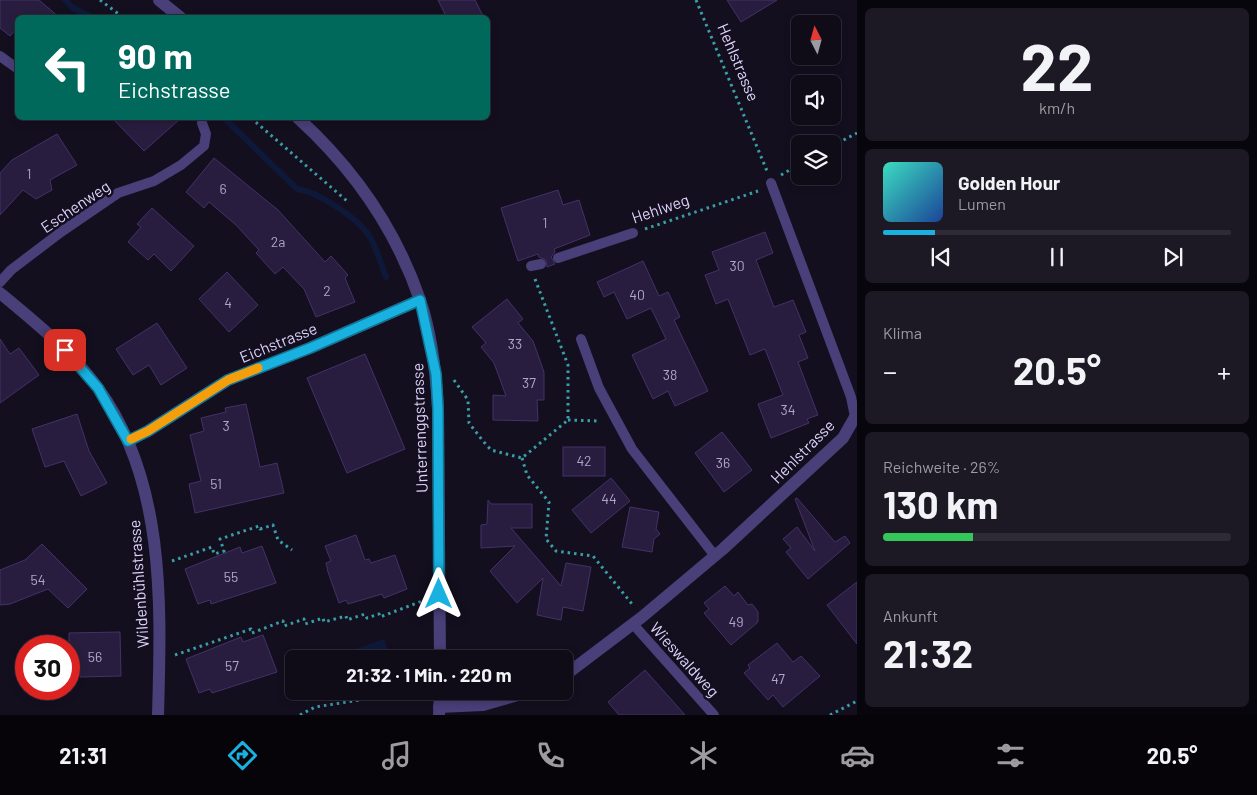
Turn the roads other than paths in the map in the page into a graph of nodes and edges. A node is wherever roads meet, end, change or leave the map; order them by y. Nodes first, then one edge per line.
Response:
1 (159, 0) edge
2 (178, 15) edge
3 (0, 56) edge
4 (15, 67) edge
5 (300, 120) edge
6 (202, 123) dead end
7 (771, 183) road end
8 (633, 233) road end
9 (558, 258) dead end
10 (0, 282) edge
11 (0, 293) edge
12 (420, 300) junction
13 (581, 339) dead end
14 (855, 417) joint
15 (128, 441) junction
16 (714, 556) junction
17 (638, 620) junction
18 (440, 650) edge
19 (573, 669) edge
20 (498, 700) edge
21 (439, 711) edge
22 (158, 715) edge
23 (714, 715) edge

1 - 2 street
3 - 4 lane
5 - 12 street, Unterrenggstrasse
6 - 10 lane, Eschenweg
7 - 14 lane, Hehlstrasse
8 - 9 lane, Hehlweg
11 - 15 street, Wildenbühlstrasse
12 - 15 street, Eichstrasse
12 - 18 street, Unterrenggstrasse
13 - 16 lane
14 - 16 street, Hehlstrasse
15 - 22 street, Wildenbühlstrasse
16 - 17 street, Hehlstrasse
17 - 19 street, Hehlstrasse
17 - 23 lane, Wieswaldweg
20 - 21 street

